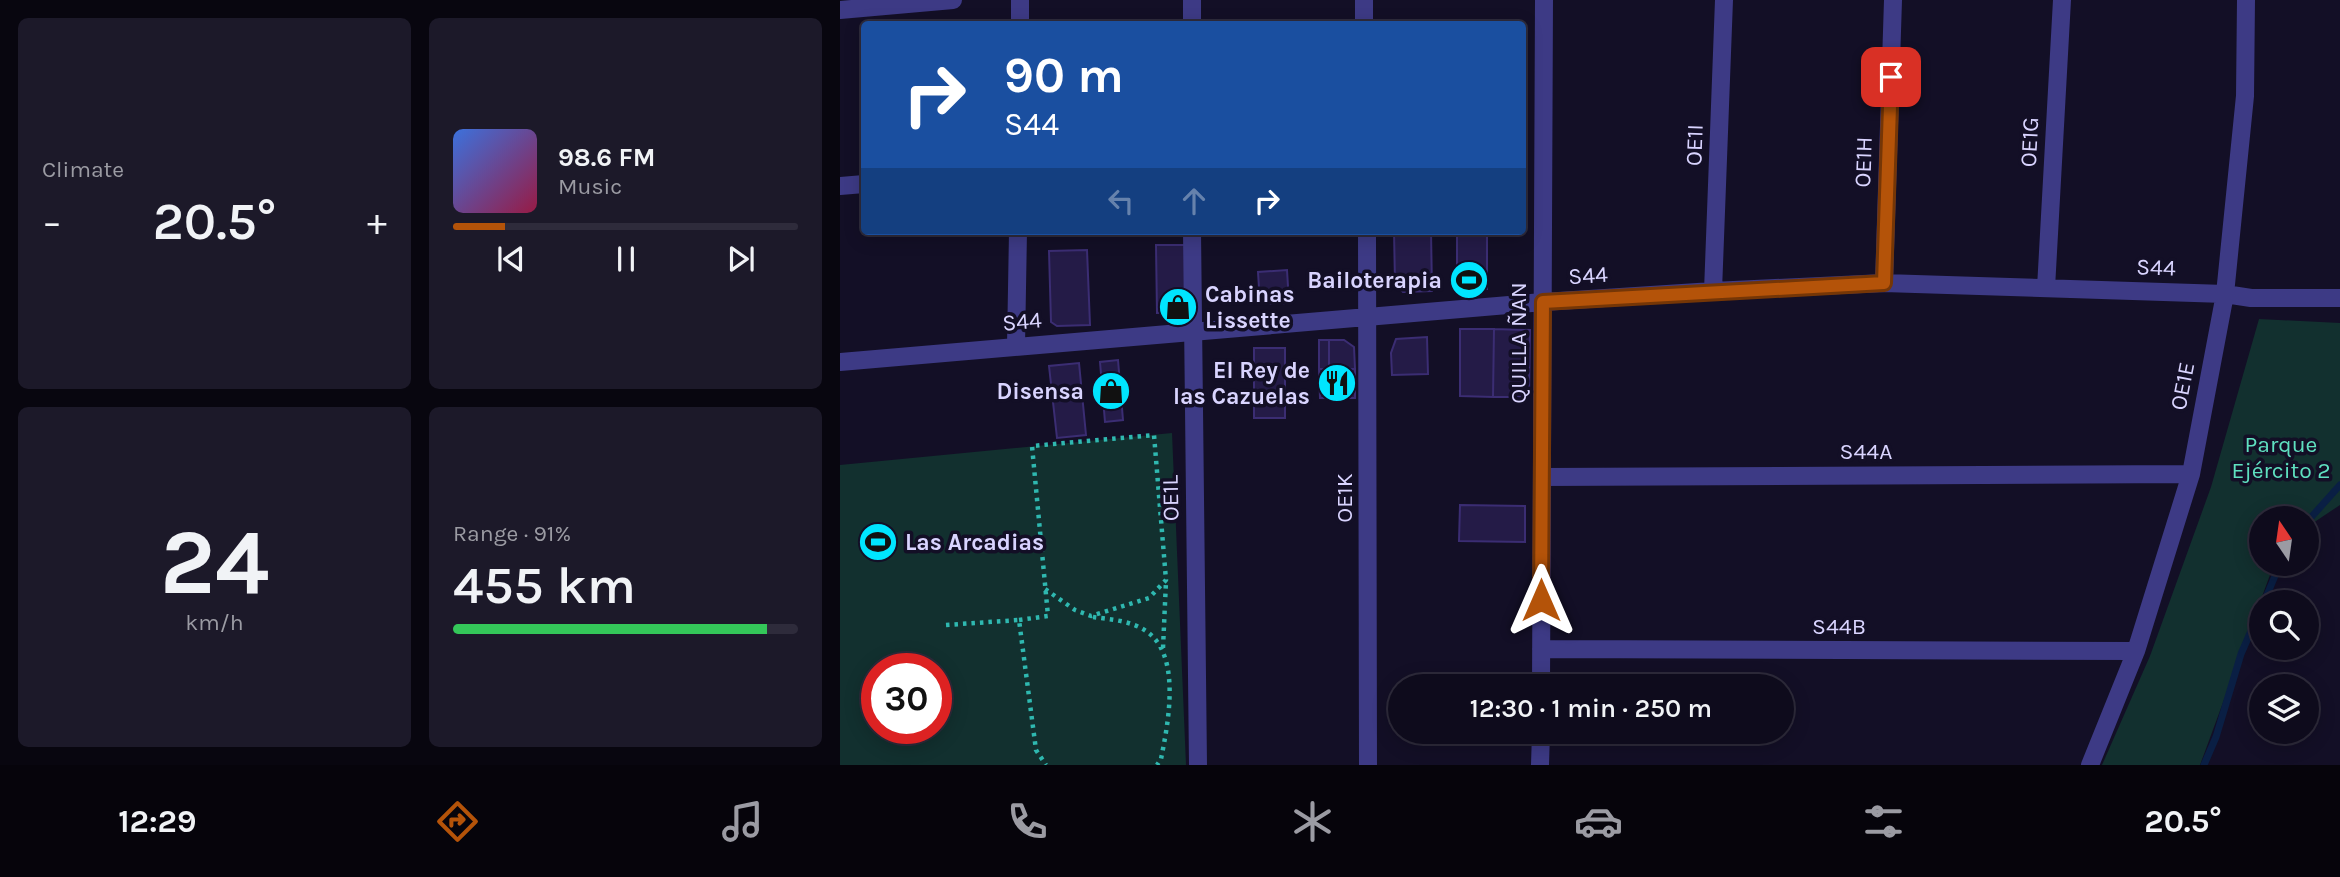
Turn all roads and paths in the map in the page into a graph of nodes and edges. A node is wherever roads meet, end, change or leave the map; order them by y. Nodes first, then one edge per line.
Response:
1 (953, 0) edge
2 (1020, 0) edge
3 (1192, 0) edge
4 (1364, 0) edge
5 (1544, 0) edge
6 (1724, 0) edge
7 (1893, 0) edge
8 (2062, 0) edge
9 (2246, 0) edge
10 (840, 10) edge
11 (1020, 21) edge
12 (1192, 21) edge
13 (1364, 21) edge
14 (861, 184) edge
15 (840, 186) edge
16 (1018, 235) edge
17 (1192, 235) edge
18 (1367, 235) edge
19 (1884, 283) junction
20 (2046, 288) junction
21 (1713, 291) junction
22 (2225, 294) junction
23 (2340, 298) edge
24 (1543, 302) junction
25 (1368, 317) junction
26 (1192, 333) junction
27 (1016, 346) junction
28 (840, 362) edge
29 (2191, 474) junction
30 (1542, 477) junction
31 (1166, 580) junction
32 (1045, 589) junction
33 (1091, 616) junction
34 (1019, 620) junction
35 (946, 625) dead end
36 (1163, 648) junction
37 (1541, 649) junction
38 (2136, 651) junction
39 (1541, 674) edge
40 (1541, 744) edge
41 (1046, 765) edge
42 (1157, 765) edge
43 (1199, 765) edge
44 (1368, 765) edge
45 (1541, 765) edge
46 (2090, 765) edge

1 - 10 street
2 - 11 street
3 - 12 street
4 - 13 street
5 - 24 street, QUILLA ÑAN
6 - 21 street, OE1I
7 - 19 street, OE1H
8 - 20 street, OE1G
9 - 22 street, OE1E
14 - 15 street
16 - 27 street
17 - 26 street, OE1L
18 - 25 street, OE1K
19 - 20 street, S44
19 - 21 street, S44
20 - 22 street, S44
21 - 24 street, S44
22 - 23 street, S44
22 - 29 street, OE1E
24 - 25 street, S44
24 - 30 street, QUILLA ÑAN
25 - 26 street, S44
25 - 44 street, OE1K
26 - 27 street, S44
26 - 43 street, OE1L
27 - 28 street, S44
29 - 30 street, S44A
29 - 38 street, OE1E
30 - 37 street, QUILLA ÑAN
31 - 32 path
31 - 33 path
31 - 36 path
32 - 33 path
32 - 34 path
33 - 36 path
34 - 35 path
34 - 41 path
36 - 42 path
37 - 38 street, S44B
37 - 39 street, QUILLA ÑAN
38 - 46 street, OE1E
40 - 45 street

